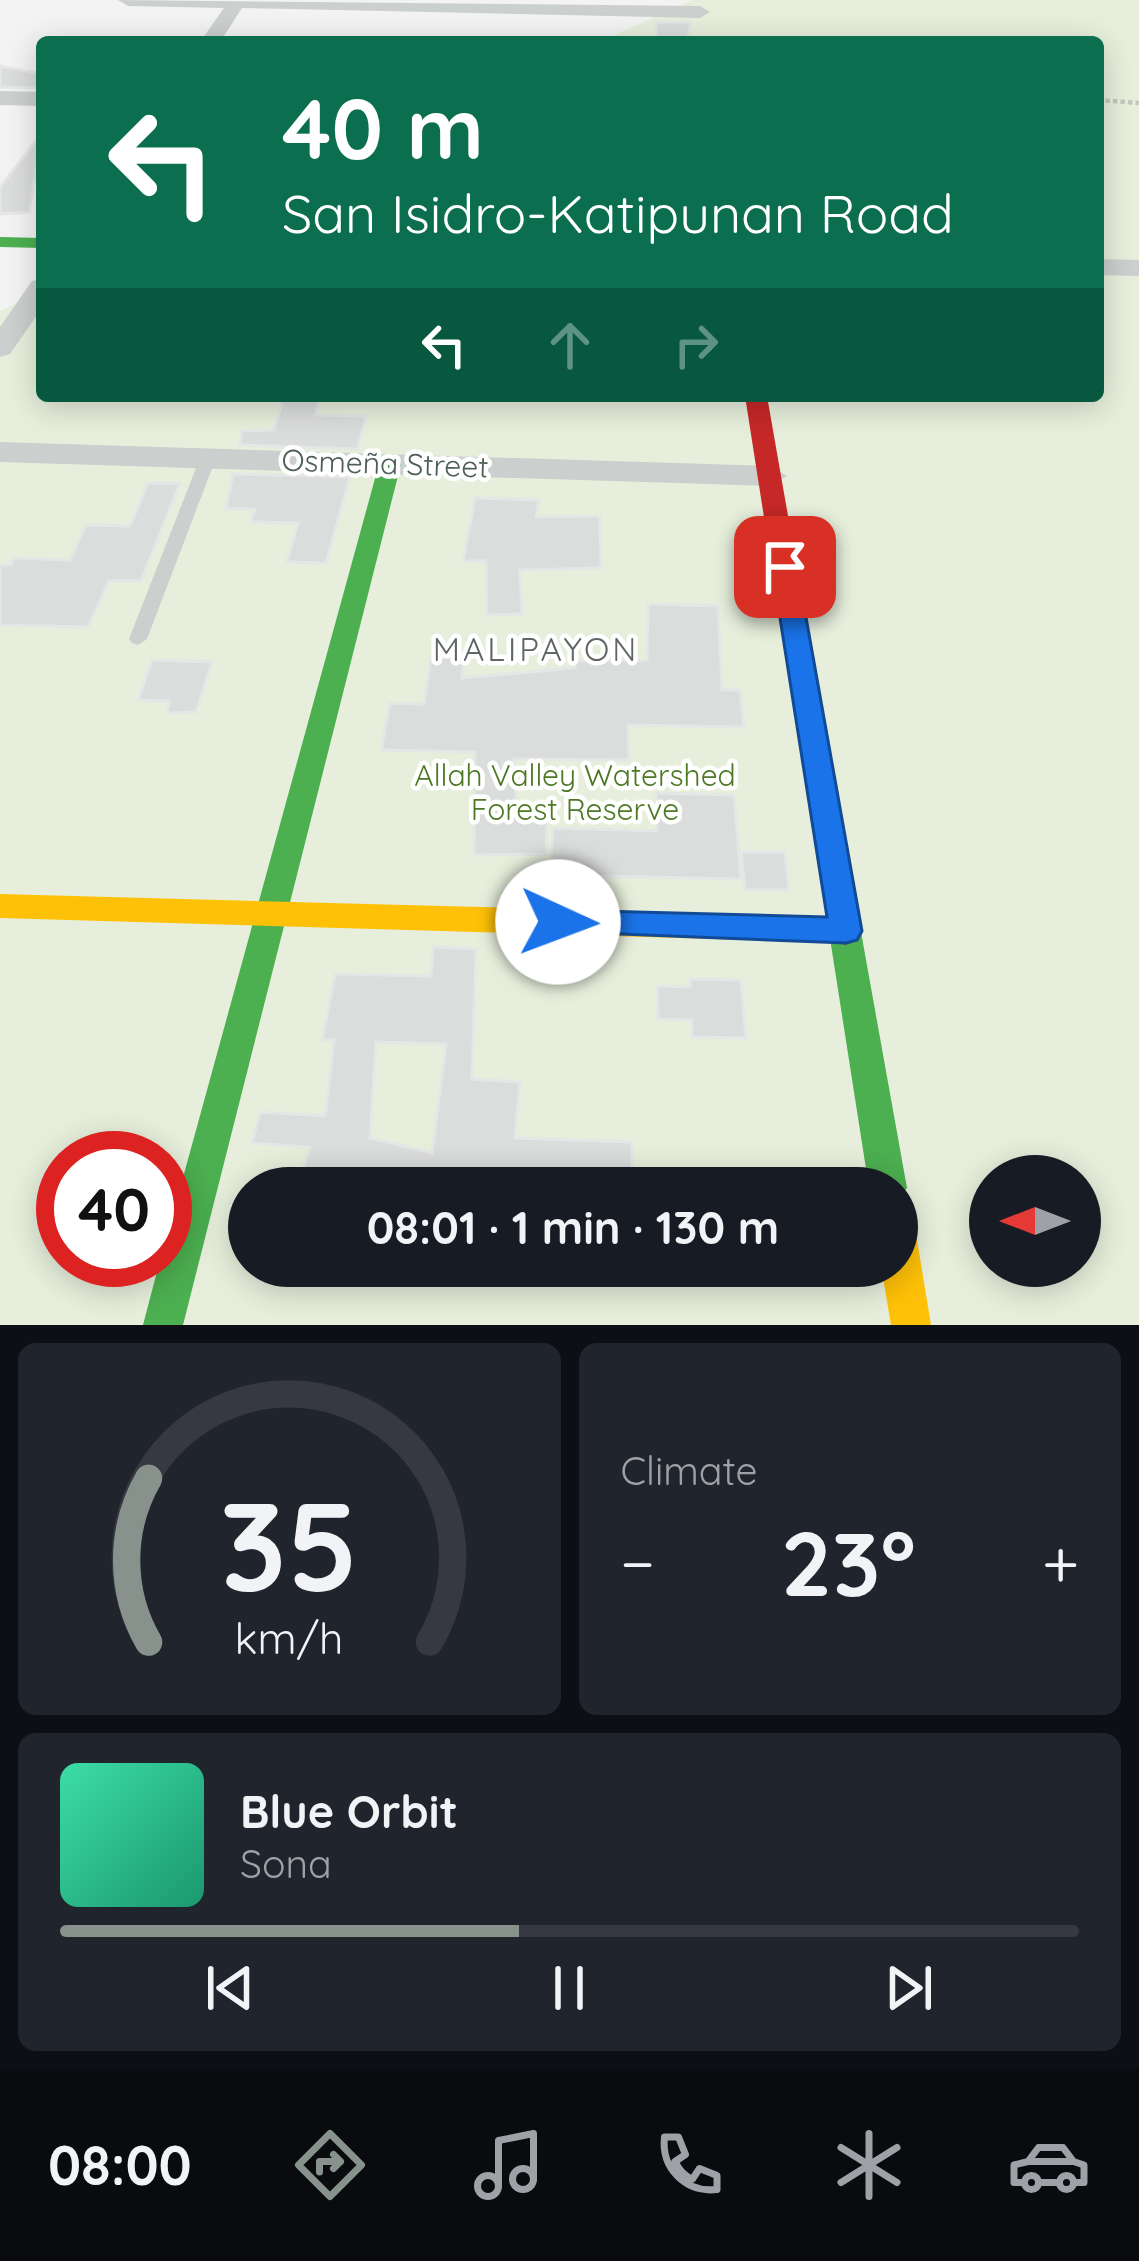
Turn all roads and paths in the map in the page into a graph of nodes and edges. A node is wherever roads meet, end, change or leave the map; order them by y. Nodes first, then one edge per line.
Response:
1 (128, 0) edge
2 (237, 2) edge
3 (700, 13) edge
4 (214, 36) edge
5 (0, 98) edge
6 (36, 99) edge
7 (1104, 101) edge
8 (1139, 104) edge
9 (0, 242) edge
10 (36, 243) edge
11 (1104, 267) edge
12 (1139, 268) edge
13 (36, 295) edge
14 (0, 348) edge
15 (757, 402) edge
16 (0, 452) edge
17 (208, 458) junction
18 (390, 464) junction
19 (770, 476) junction
20 (138, 638) dead end
21 (0, 906) edge
22 (271, 914) junction
23 (846, 931) junction
24 (885, 1167) edge
25 (905, 1287) edge
26 (163, 1325) edge
27 (911, 1325) edge

1 - 2 street
2 - 3 street
2 - 4 street
5 - 6 street
7 - 8 path
9 - 10 street
11 - 12 street
13 - 14 street
15 - 19 street
16 - 17 street, Osmeña Street
17 - 18 street, Osmeña Street
17 - 20 lane
18 - 19 street, Osmeña Street
18 - 22 street
19 - 23 street
21 - 22 street
22 - 23 street
22 - 26 street
23 - 24 street
25 - 27 street

